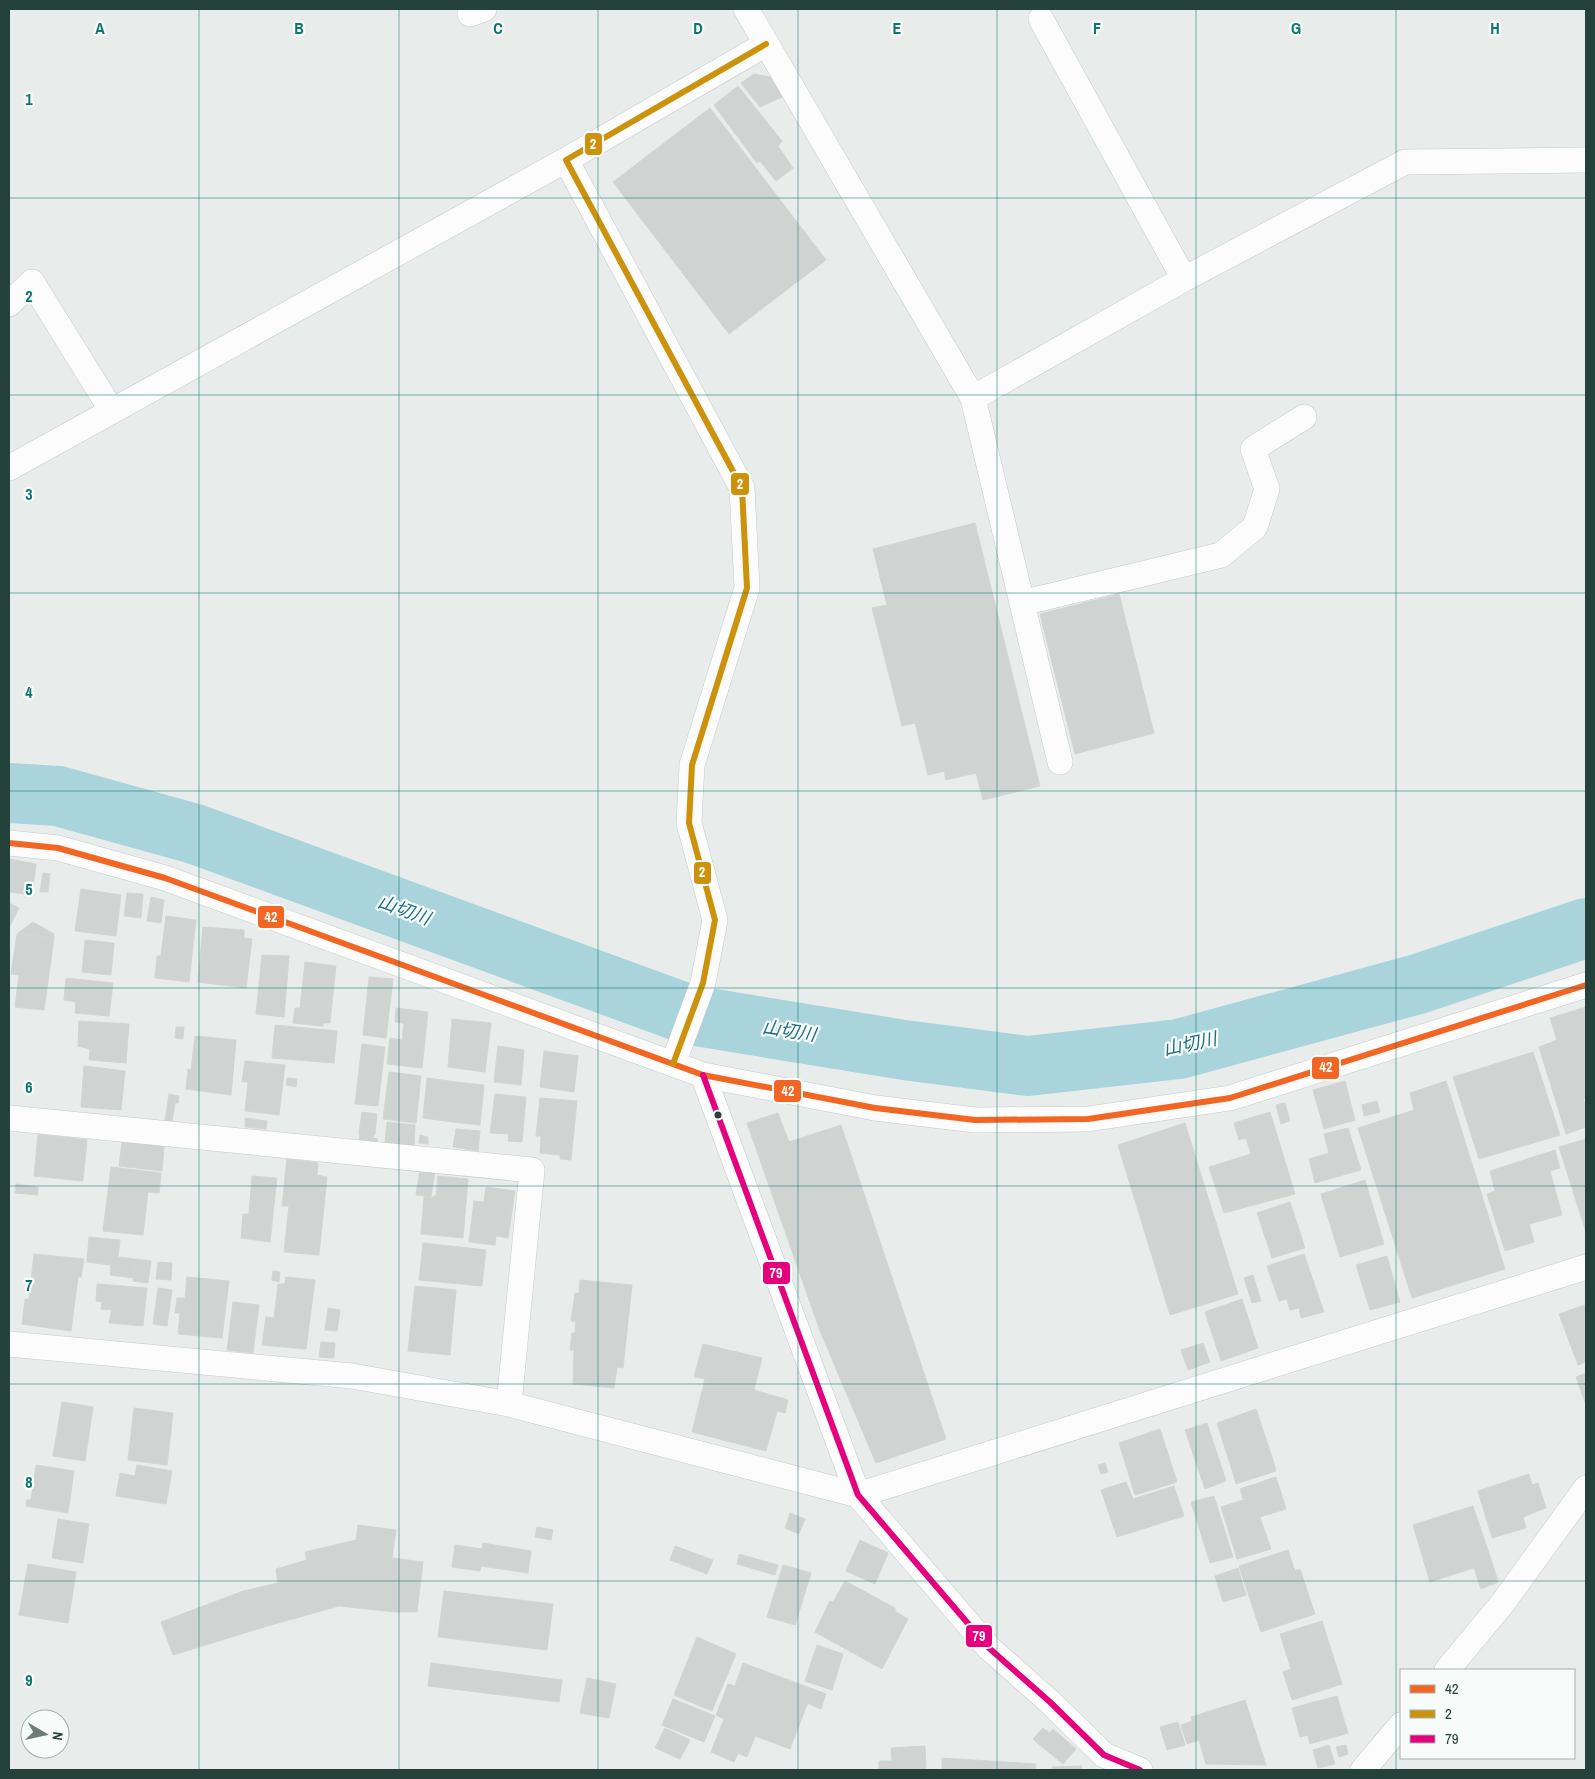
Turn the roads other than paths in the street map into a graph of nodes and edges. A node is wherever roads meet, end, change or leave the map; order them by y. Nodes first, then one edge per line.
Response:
1 (746, 9) edge
2 (1041, 19) dead end
3 (766, 44) junction
4 (566, 160) junction
5 (1586, 160) edge
6 (1184, 278) junction
7 (9, 304) edge
8 (973, 398) junction
9 (112, 411) junction
10 (1304, 417) dead end
11 (9, 468) edge
12 (1022, 603) junction
13 (1060, 762) dead end
14 (9, 843) edge
15 (1586, 985) edge
16 (672, 1064) junction
17 (703, 1074) junction
18 (9, 1118) edge
19 (1586, 1267) edge
20 (9, 1344) edge
21 (508, 1404) junction
22 (1586, 1488) edge
23 (858, 1496) junction
24 (1448, 1669) edge
25 (1400, 1726) edge
26 (1140, 1770) edge
27 (1363, 1770) edge

1 - 3 street
2 - 6 street
3 - 4 street
3 - 8 street
4 - 9 street
4 - 16 street
5 - 6 street
6 - 8 street
7 - 9 street
8 - 12 street
9 - 11 street
10 - 12 street
12 - 13 street
14 - 16 street
15 - 17 street
16 - 17 street
17 - 23 street
18 - 21 street
19 - 23 street
20 - 21 street
21 - 23 street
22 - 24 street
23 - 26 street
25 - 27 street

